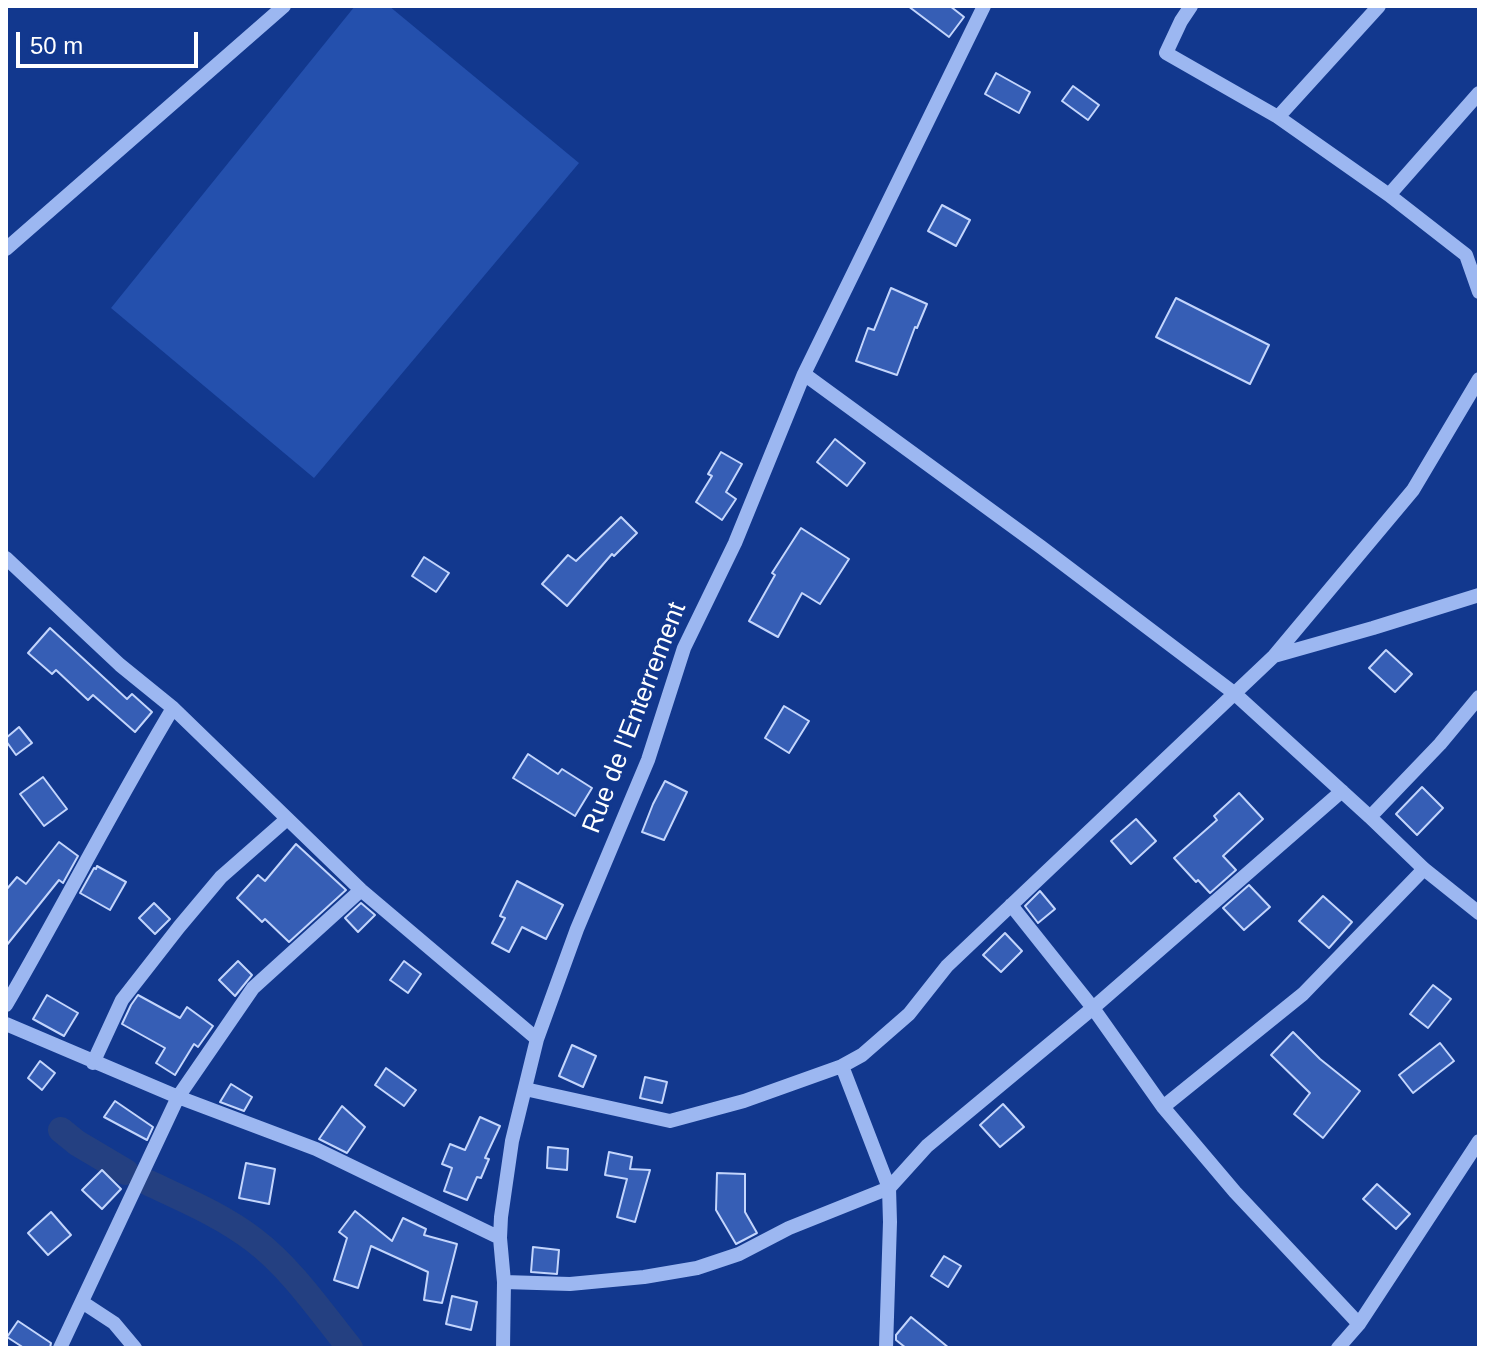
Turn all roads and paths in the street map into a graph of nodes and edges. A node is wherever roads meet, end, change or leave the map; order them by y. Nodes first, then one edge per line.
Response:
1 (284, 6) edge
2 (984, 6) edge
3 (1191, 6) edge
4 (1379, 6) edge
5 (1479, 93) edge
6 (1278, 117) junction
7 (1389, 195) junction
8 (6, 249) edge
9 (1479, 292) edge
10 (804, 374) junction
11 (1479, 379) edge
12 (6, 558) edge
13 (1479, 595) edge
14 (1274, 656) junction
15 (1234, 693) junction
16 (1479, 697) edge
17 (173, 708) junction
18 (1342, 791) junction
19 (1370, 817) junction
20 (287, 819) junction
21 (1424, 869) junction
22 (361, 890) junction
23 (1011, 905) junction
24 (1479, 913) edge
25 (6, 1005) edge
26 (1093, 1008) junction
27 (6, 1024) edge
28 (537, 1039) junction
29 (93, 1063) junction
30 (842, 1066) junction
31 (525, 1089) junction
32 (178, 1097) junction
33 (1163, 1107) junction
34 (1479, 1141) edge
35 (889, 1188) junction
36 (500, 1238) junction
37 (504, 1282) junction
38 (82, 1302) junction
39 (1359, 1324) junction
40 (60, 1348) edge
41 (135, 1348) edge
42 (503, 1348) edge
43 (887, 1348) edge
44 (1338, 1348) edge

1 - 8 street
2 - 10 street, Rue de l'Enterrement
3 - 6 street
4 - 6 street
5 - 7 street
6 - 7 street
7 - 9 street
10 - 15 street
10 - 28 street, Rue de l'Enterrement
11 - 14 street
12 - 17 street
13 - 14 street
14 - 15 street
15 - 18 street
15 - 23 street
16 - 19 street
17 - 20 street
17 - 25 street
18 - 19 street
18 - 26 street
19 - 21 street
20 - 22 street
20 - 29 street
21 - 24 street
21 - 33 street
22 - 28 street
22 - 32 street
23 - 26 street
23 - 30 street
26 - 33 street
26 - 35 street
27 - 29 street
28 - 31 street, Rue de l'Enterrement
29 - 32 street
30 - 31 street
30 - 35 street
31 - 36 street, Rue de l'Enterrement
32 - 36 street
32 - 38 street
33 - 39 street
34 - 39 street
35 - 37 street
35 - 43 street
36 - 37 street, Rue de l'Enterrement
37 - 42 street, Rue de l'Enterrement
38 - 40 street
38 - 41 street
39 - 44 street

